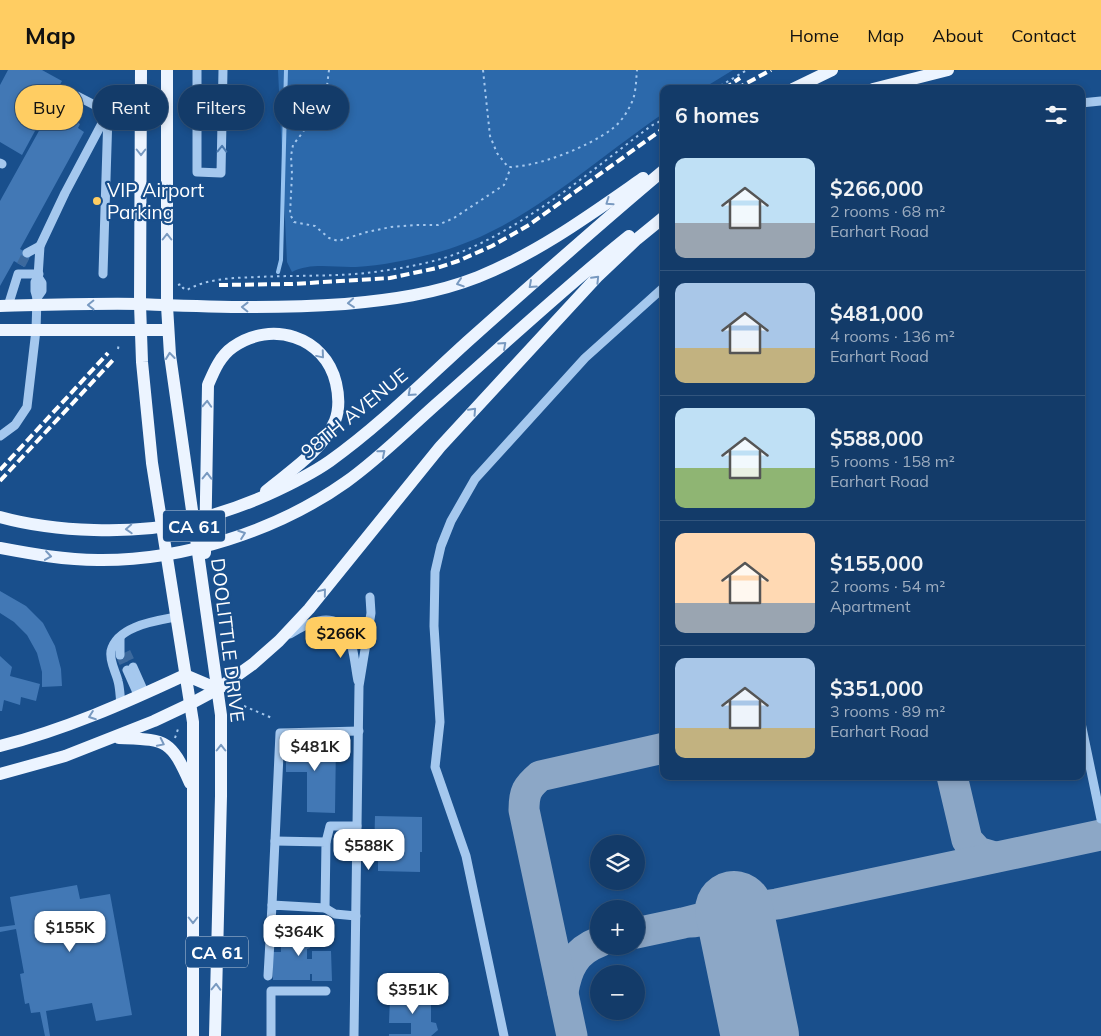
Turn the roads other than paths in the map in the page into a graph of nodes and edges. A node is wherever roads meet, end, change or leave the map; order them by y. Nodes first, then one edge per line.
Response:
1 (141, 70) edge
2 (167, 70) edge
3 (197, 70) edge
4 (223, 70) edge
5 (832, 70) edge
6 (922, 70) edge
7 (948, 70) edge
8 (801, 85) edge
9 (883, 85) edge
10 (889, 85) edge
11 (1101, 101) edge
12 (1085, 103) edge
13 (99, 130) edge
14 (107, 130) edge
15 (660, 167) edge
16 (660, 173) edge
17 (660, 214) edge
18 (660, 219) edge
19 (40, 246) junction
20 (27, 253) tunnel mouth
21 (103, 274) dead end
22 (39, 275) junction
23 (660, 291) edge
24 (37, 302) junction
25 (140, 304) junction
26 (4, 306) edge
27 (167, 306) junction
28 (0, 330) edge
29 (36, 330) junction
30 (168, 330) junction
31 (140, 331) junction
32 (0, 436) edge
33 (255, 500) junction
34 (0, 517) edge
35 (0, 548) edge
36 (205, 595) junction
37 (370, 597) dead end
38 (176, 617) junction
39 (121, 635) junction
40 (279, 641) junction
41 (123, 653) tunnel mouth
42 (130, 669) tunnel mouth
43 (185, 675) junction
44 (359, 686) junction
45 (218, 689) junction
46 (142, 695) junction
47 (121, 704) junction
48 (190, 704) junction
49 (359, 731) junction
50 (114, 738) junction
51 (1085, 742) edge
52 (0, 746) edge
53 (0, 774) edge
54 (192, 788) junction
55 (1101, 819) edge
56 (357, 826) junction
57 (275, 841) junction
58 (326, 842) junction
59 (272, 905) junction
60 (325, 908) junction
61 (356, 916) junction
62 (268, 976) dead end
63 (326, 991) dead end
64 (193, 1036) edge
65 (215, 1036) edge
66 (271, 1036) edge
67 (354, 1036) edge
68 (504, 1036) edge

1 -> 25 main road, CA 61
27 -> 2 main road, DOOLITTLE DRIVE / CA 61
3 -> 4 street
5 - 8 main road
6 - 9 main road
7 - 10 main road
11 - 12 street
13 - 19 street
14 - 21 street
15 -> 27 main road
16 -> 33 main road, 98TH AVENUE
35 -> 17 main road
40 -> 18 main road
19 - 20 street
19 - 22 street
22 - 24 street
22 - 26 street
23 - 68 street
25 -> 24 main road
24 - 26 main road
24 - 29 street
25 - 27 main road
25 - 31 main road, CA 61
27 - 30 main road, DOOLITTLE DRIVE / CA 61
28 - 29 main road
29 - 31 main road
29 - 32 street
30 - 31 main road
36 -> 30 main road, DOOLITTLE DRIVE / CA 61
31 - 38 main road, CA 61
33 -> 34 main road, 98TH AVENUE
36 -> 33 main road
36 - 45 main road, DOOLITTLE DRIVE / CA 61
37 - 44 street
38 - 39 street
38 - 43 main road, CA 61
39 - 41 street
39 - 47 street
40 - 44 street
40 - 45 main road
42 - 46 street
43 - 45 main road
43 - 46 main road
43 - 48 main road, CA 61
44 - 49 street
45 - 48 main road
65 -> 45 main road, DOOLITTLE DRIVE / CA 61
46 - 47 main road
47 -> 52 main road
48 - 50 main road
48 - 54 main road, CA 61
49 - 56 street
49 - 57 street
50 - 53 main road
50 -> 54 main road
51 - 55 street
54 -> 64 main road, CA 61
56 - 58 street
56 - 61 street
57 - 58 street
57 - 59 street
58 - 60 street
59 - 60 street
59 - 62 street
60 - 61 street
61 - 67 street
63 - 66 street

